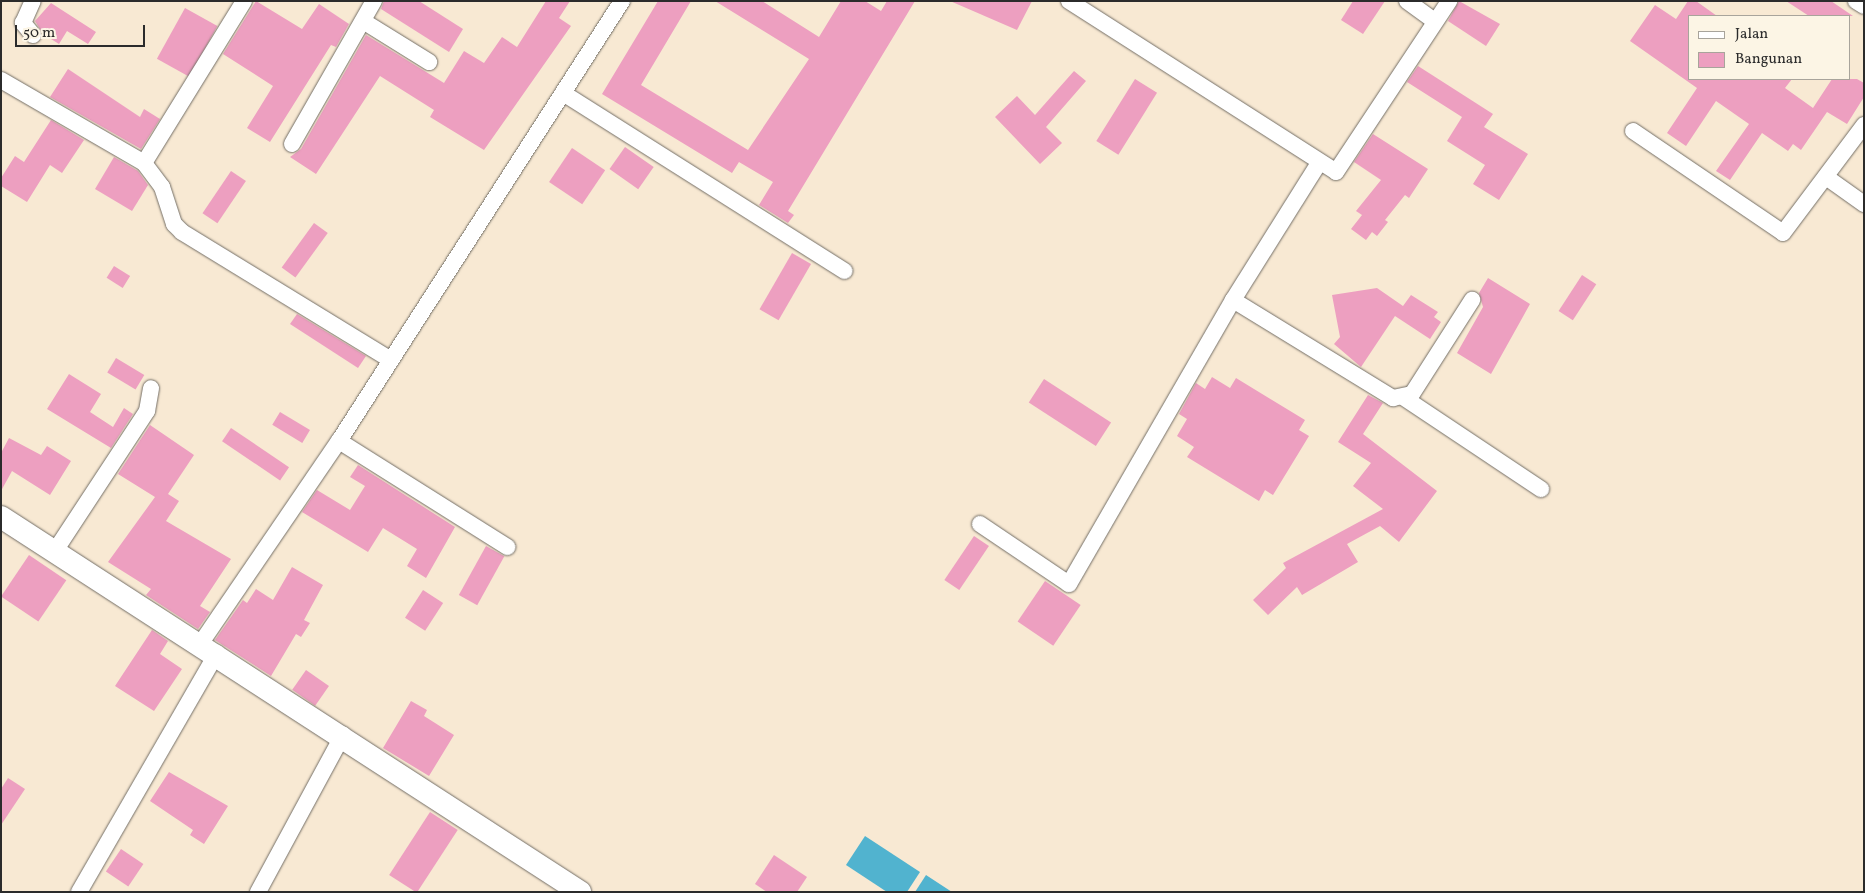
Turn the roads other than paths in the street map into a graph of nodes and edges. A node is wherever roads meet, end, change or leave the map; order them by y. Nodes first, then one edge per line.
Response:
1 (33, 1) edge
2 (244, 1) edge
3 (374, 1) edge
4 (622, 1) edge
5 (1069, 1) edge
6 (1407, 1) edge
7 (1449, 1) edge
8 (1856, 1) edge
9 (1864, 6) edge
10 (363, 21) junction
11 (1435, 21) junction
12 (33, 36) dead end
13 (429, 62) dead end
14 (1, 80) edge
15 (563, 93) junction
16 (1864, 126) edge
17 (1634, 131) dead end
18 (292, 144) dead end
19 (144, 163) junction
20 (1319, 163) junction
21 (1826, 177) junction
22 (1864, 204) edge
23 (845, 271) dead end
24 (1233, 300) junction
25 (1472, 300) dead end
26 (391, 360) junction
27 (151, 388) dead end
28 (1403, 397) junction
29 (339, 441) junction
30 (1541, 488) dead end
31 (1, 517) edge
32 (980, 524) dead end
33 (507, 547) dead end
34 (55, 551) junction
35 (209, 648) junction
36 (343, 735) junction
37 (79, 892) edge
38 (258, 892) edge
39 (580, 892) edge

1 - 12 street
2 - 19 street
3 - 10 street
4 - 15 street
5 - 20 street
6 - 11 street
7 - 11 street
8 - 9 street
10 - 13 street
10 - 18 street
11 - 20 street
14 - 19 street
15 - 23 street
15 - 26 street
16 - 21 street
17 - 21 street
19 - 26 street
20 - 24 street
21 - 22 street
24 - 28 street
24 - 32 street
25 - 28 street
26 - 29 street
27 - 34 street
28 - 30 street
29 - 33 street
29 - 35 street
31 - 34 street
34 - 35 street
35 - 36 street
35 - 37 street
36 - 38 street
36 - 39 street

